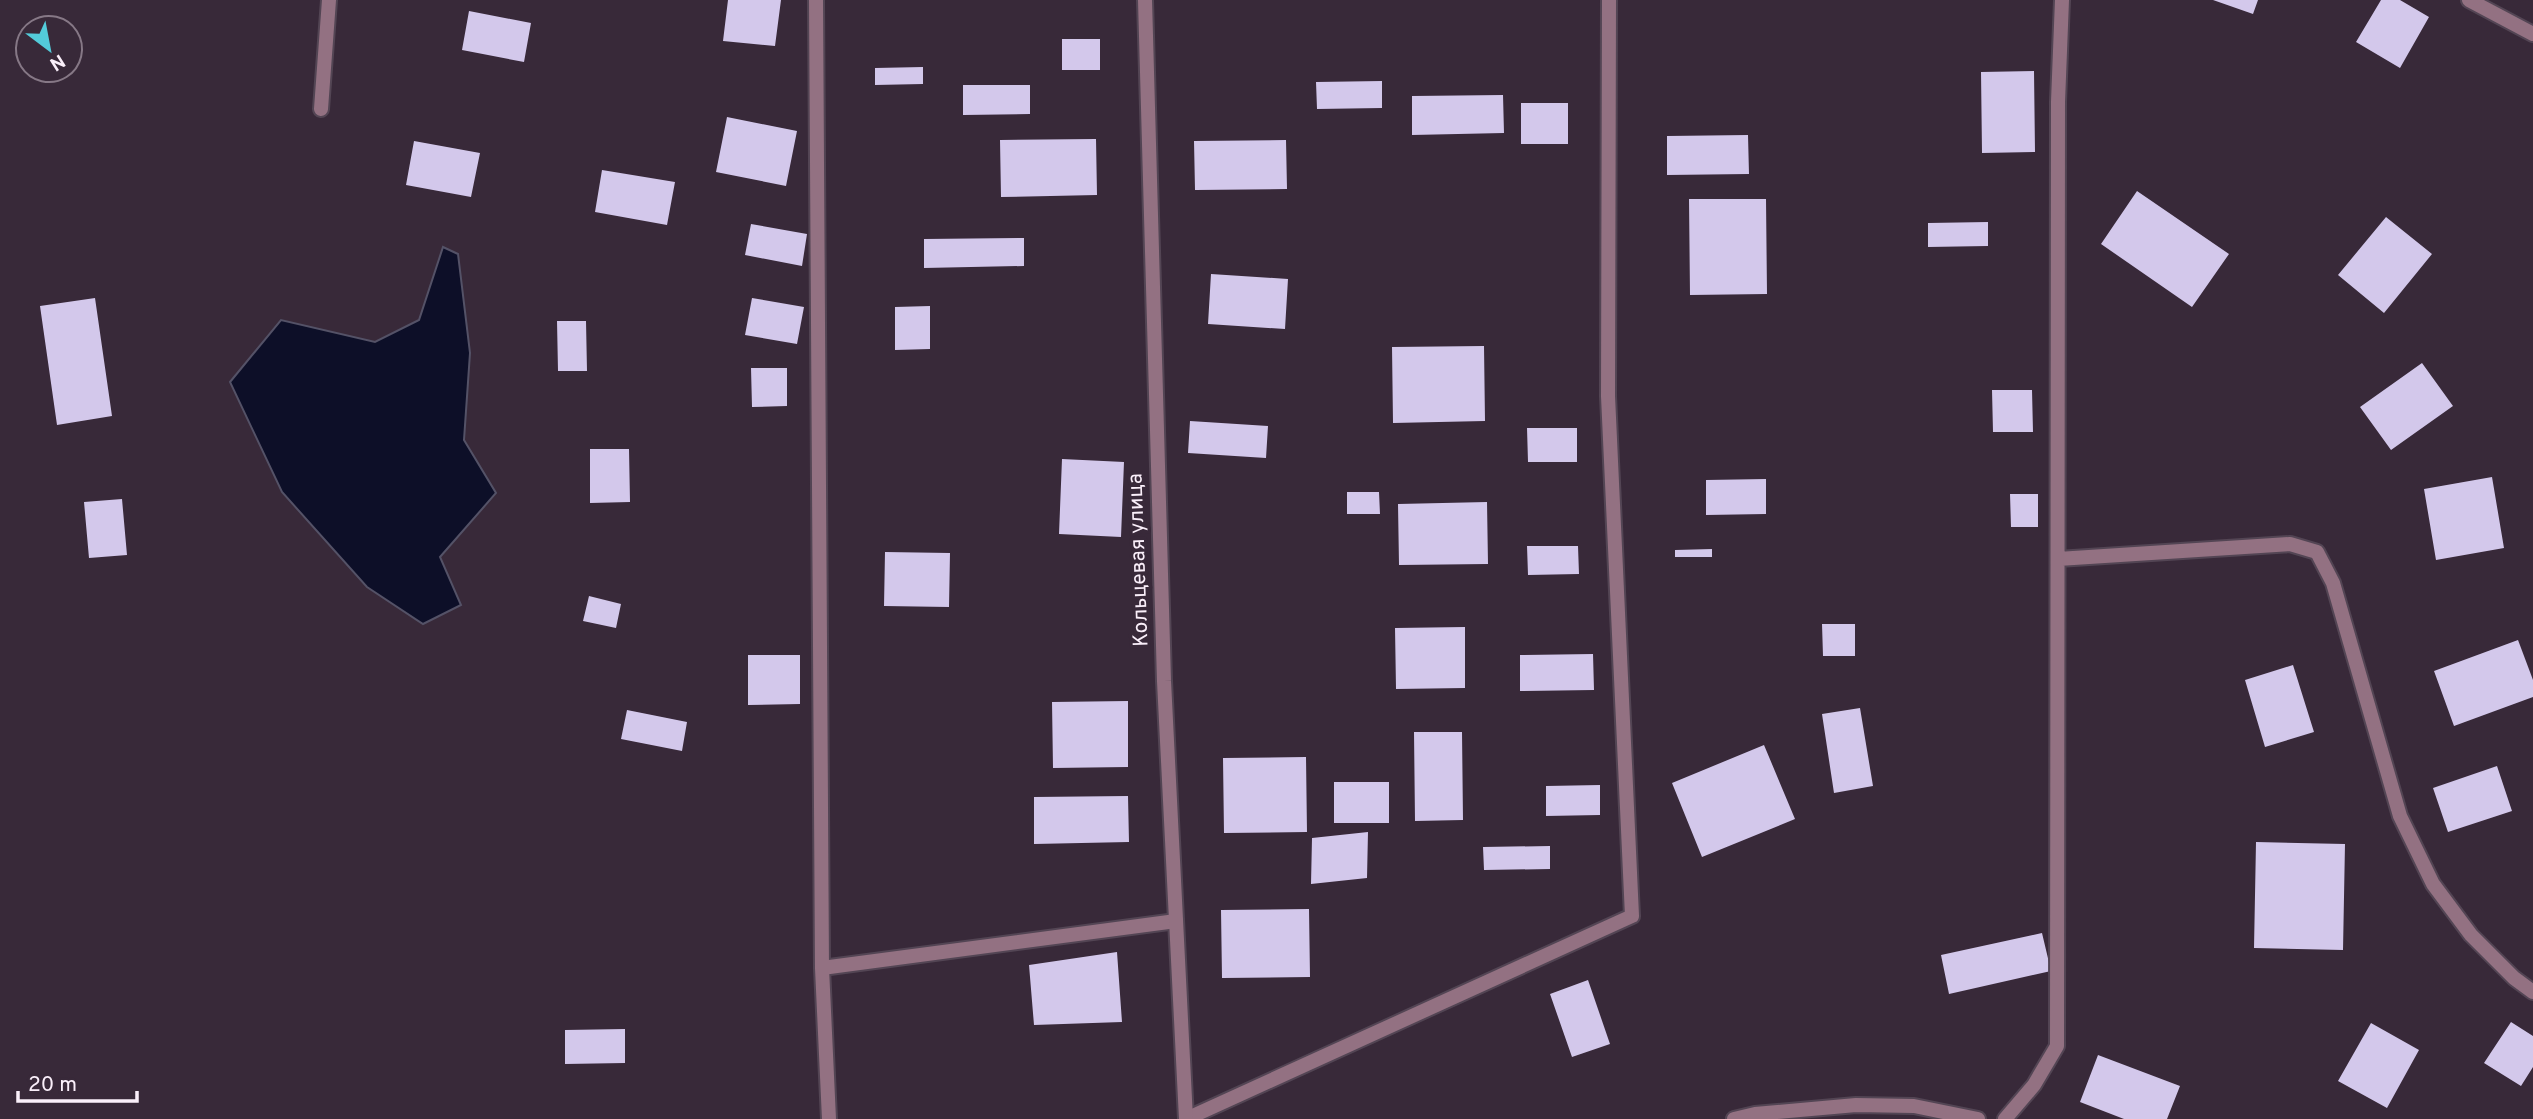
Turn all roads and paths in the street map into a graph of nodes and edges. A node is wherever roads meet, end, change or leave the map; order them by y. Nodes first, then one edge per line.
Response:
1 (329, 0) edge
2 (816, 0) edge
3 (1145, 0) edge
4 (1609, 0) edge
5 (2062, 0) edge
6 (2469, 0) edge
7 (2533, 34) edge
8 (321, 109) dead end
9 (2058, 559) junction
10 (1176, 921) junction
11 (822, 968) junction
12 (2533, 992) edge
13 (829, 1119) edge
14 (1186, 1119) edge
15 (1734, 1119) edge
16 (1978, 1119) edge
17 (2005, 1119) edge

1 - 8 street
2 - 11 street
3 - 10 street, Кольцевая улица
4 - 14 street
5 - 9 street
6 - 7 street
9 - 12 street
9 - 17 street
10 - 11 street
10 - 14 street, Кольцевая улица
11 - 13 street
15 - 16 street

